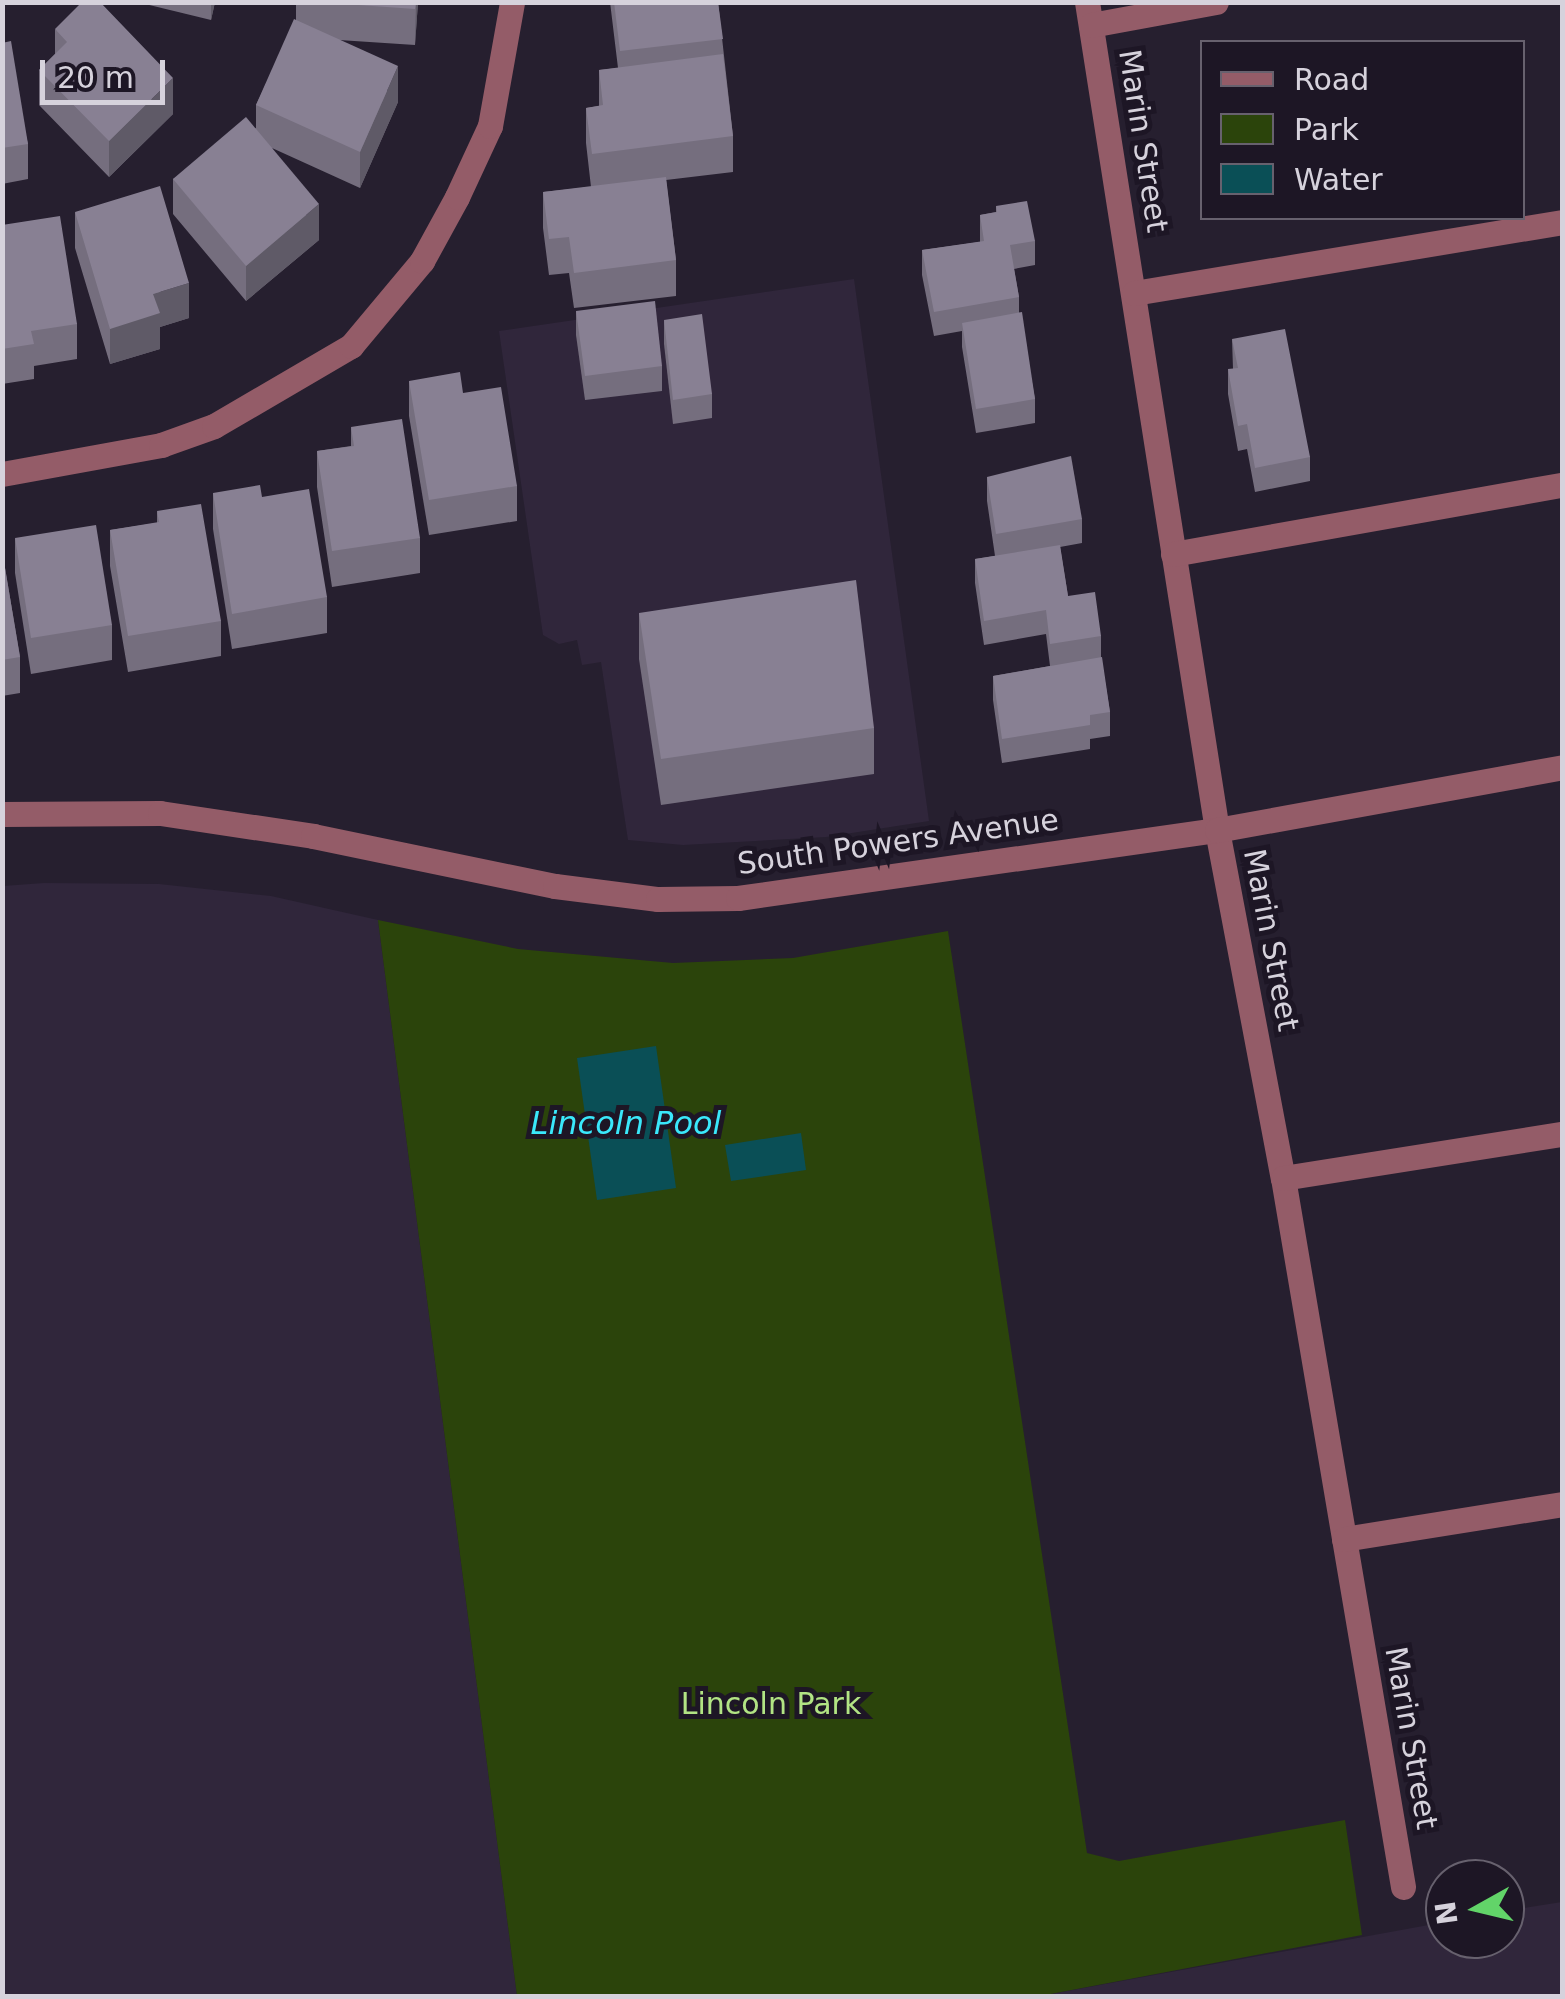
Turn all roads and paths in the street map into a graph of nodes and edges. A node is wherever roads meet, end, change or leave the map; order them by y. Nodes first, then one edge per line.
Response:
1 (512, 2) edge
2 (1216, 2) edge
3 (1089, 14) edge
4 (1562, 222) edge
5 (1134, 293) junction
6 (2, 474) edge
7 (1562, 485) edge
8 (1173, 554) junction
9 (1562, 767) edge
10 (2, 814) edge
11 (1217, 830) junction
12 (1562, 1134) edge
13 (1283, 1178) junction
14 (1562, 1504) edge
15 (1344, 1539) junction
16 (1403, 1887) dead end

1 - 6 street
2 - 3 street
3 - 5 street, Marin Street
4 - 5 street
5 - 8 street, Marin Street
7 - 8 street
8 - 11 street, Marin Street
9 - 11 street, South Powers Avenue
10 - 11 street, South Powers Avenue
11 - 13 street, Marin Street
12 - 13 street
13 - 15 street, Marin Street
14 - 15 street
15 - 16 street, Marin Street

